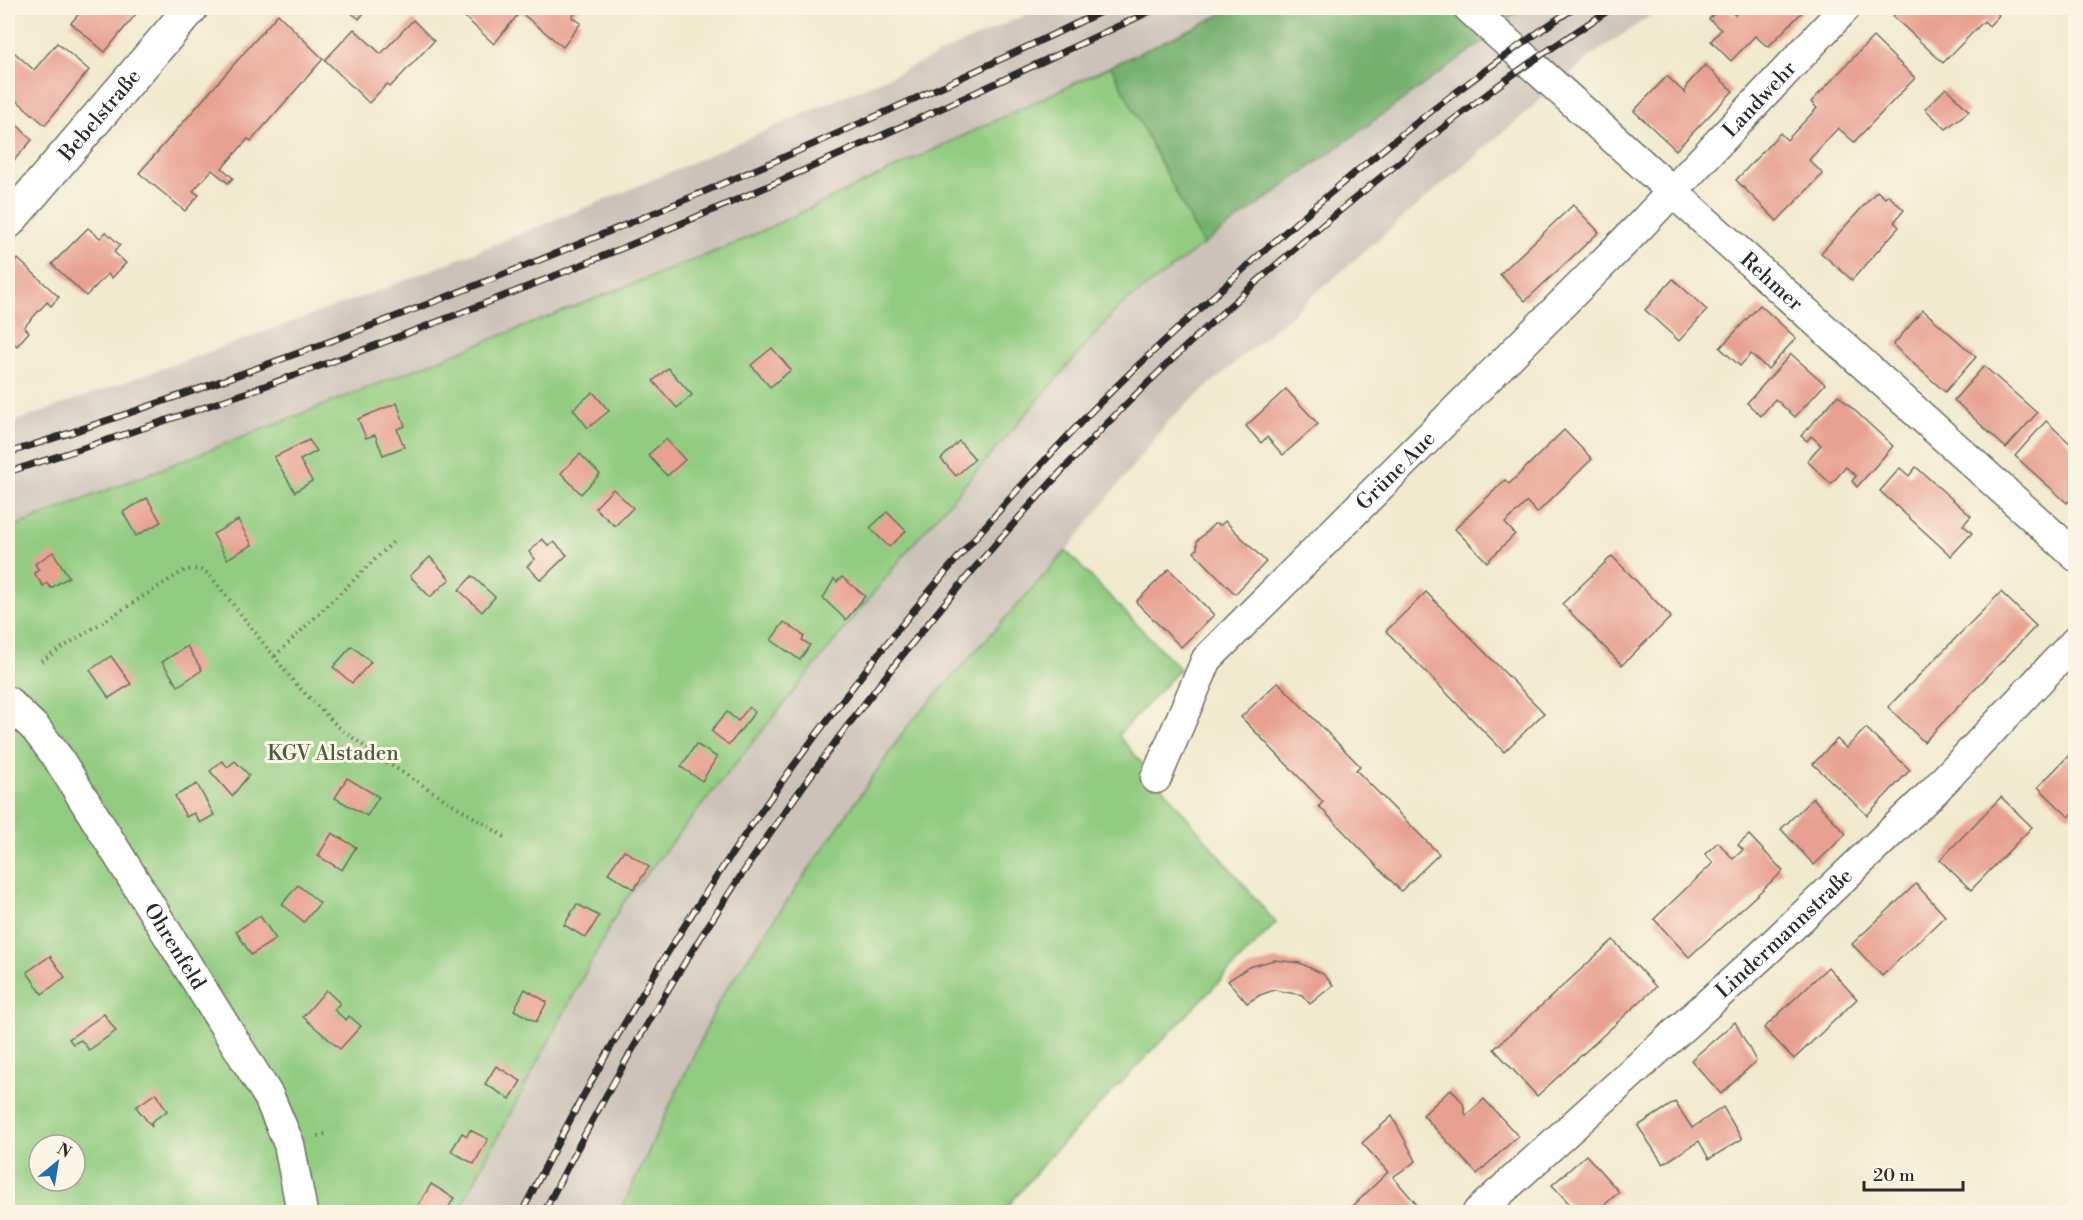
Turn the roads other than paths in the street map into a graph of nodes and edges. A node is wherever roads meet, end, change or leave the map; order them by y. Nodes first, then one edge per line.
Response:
1 (191, 8) edge
2 (1469, 8) edge
3 (1845, 8) edge
4 (1674, 191) junction
5 (8, 222) edge
6 (2076, 556) edge
7 (2076, 641) edge
8 (8, 702) edge
9 (1156, 778) dead end
10 (302, 1212) edge
11 (1478, 1212) edge

1 - 5 street, Bebelstraße
2 - 4 street, Rehmer
3 - 4 street, Landwehr
4 - 6 street, Rehmer
4 - 9 street, Grüne Aue
7 - 11 street, Lindermannstraße
8 - 10 street, Ohrenfeld

